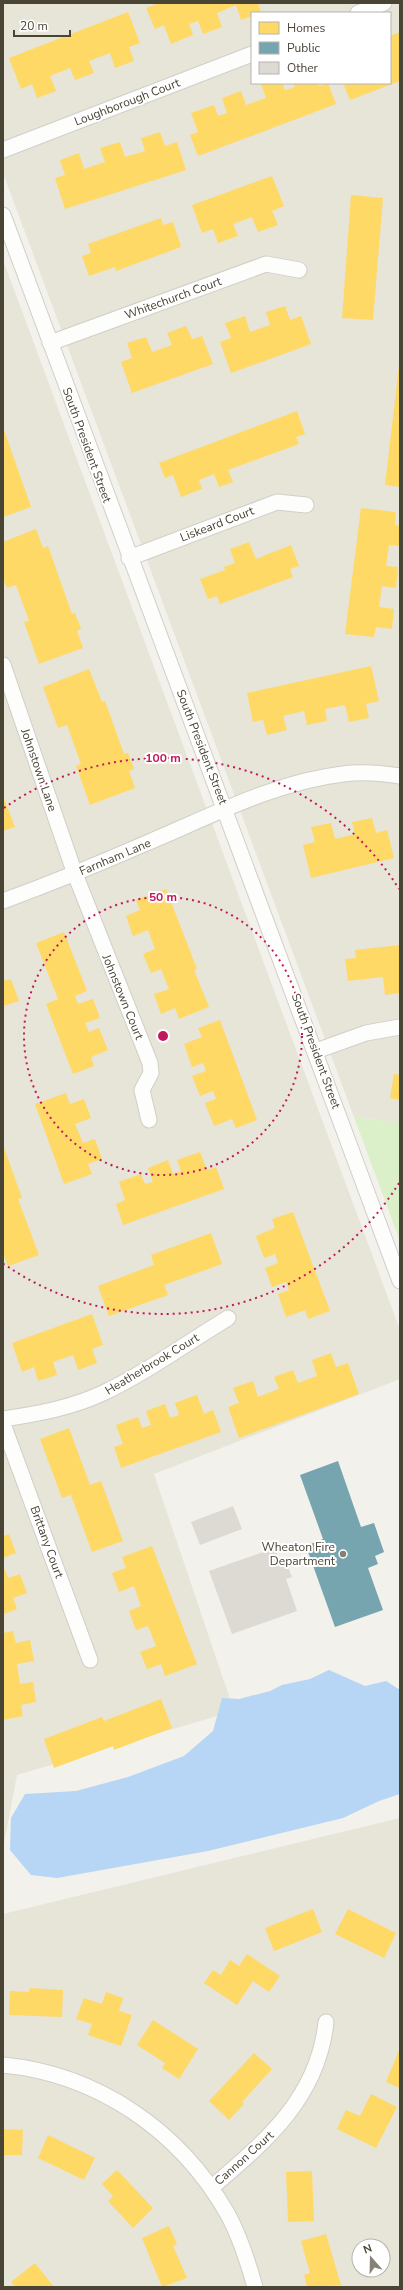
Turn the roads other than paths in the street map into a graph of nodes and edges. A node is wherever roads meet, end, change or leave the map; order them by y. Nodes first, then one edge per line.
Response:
1 (384, 3) edge
2 (361, 12) edge
3 (251, 54) edge
4 (3, 150) edge
5 (3, 215) edge
6 (298, 270) dead end
7 (50, 343) junction
8 (306, 505) dead end
9 (129, 558) junction
10 (3, 665) edge
11 (400, 776) edge
12 (226, 809) junction
13 (75, 874) junction
14 (3, 901) edge
15 (400, 1027) edge
16 (316, 1051) junction
17 (149, 1120) dead end
18 (400, 1281) edge
19 (228, 1318) dead end
20 (3, 1419) edge
21 (3, 1424) edge
22 (90, 1660) dead end
23 (326, 2022) dead end
24 (3, 2065) edge
25 (212, 2188) junction
26 (255, 2287) edge

1 - 2 street
3 - 4 street, Loughborough Court
5 - 7 street, South President Street
6 - 7 street, Whitechurch Court
7 - 9 street, South President Street
8 - 9 street, Liskeard Court
9 - 12 street, South President Street
10 - 13 street, Johnstown Lane
11 - 12 street, Farnham Lane
12 - 13 street, Farnham Lane
12 - 16 street, South President Street
13 - 14 street, Farnham Lane
13 - 17 street, Johnstown Court
15 - 16 street
16 - 18 street, South President Street
19 - 20 street, Heatherbrook Court
21 - 22 street, Brittany Court
23 - 25 street, Cannon Court
24 - 25 street
25 - 26 street

